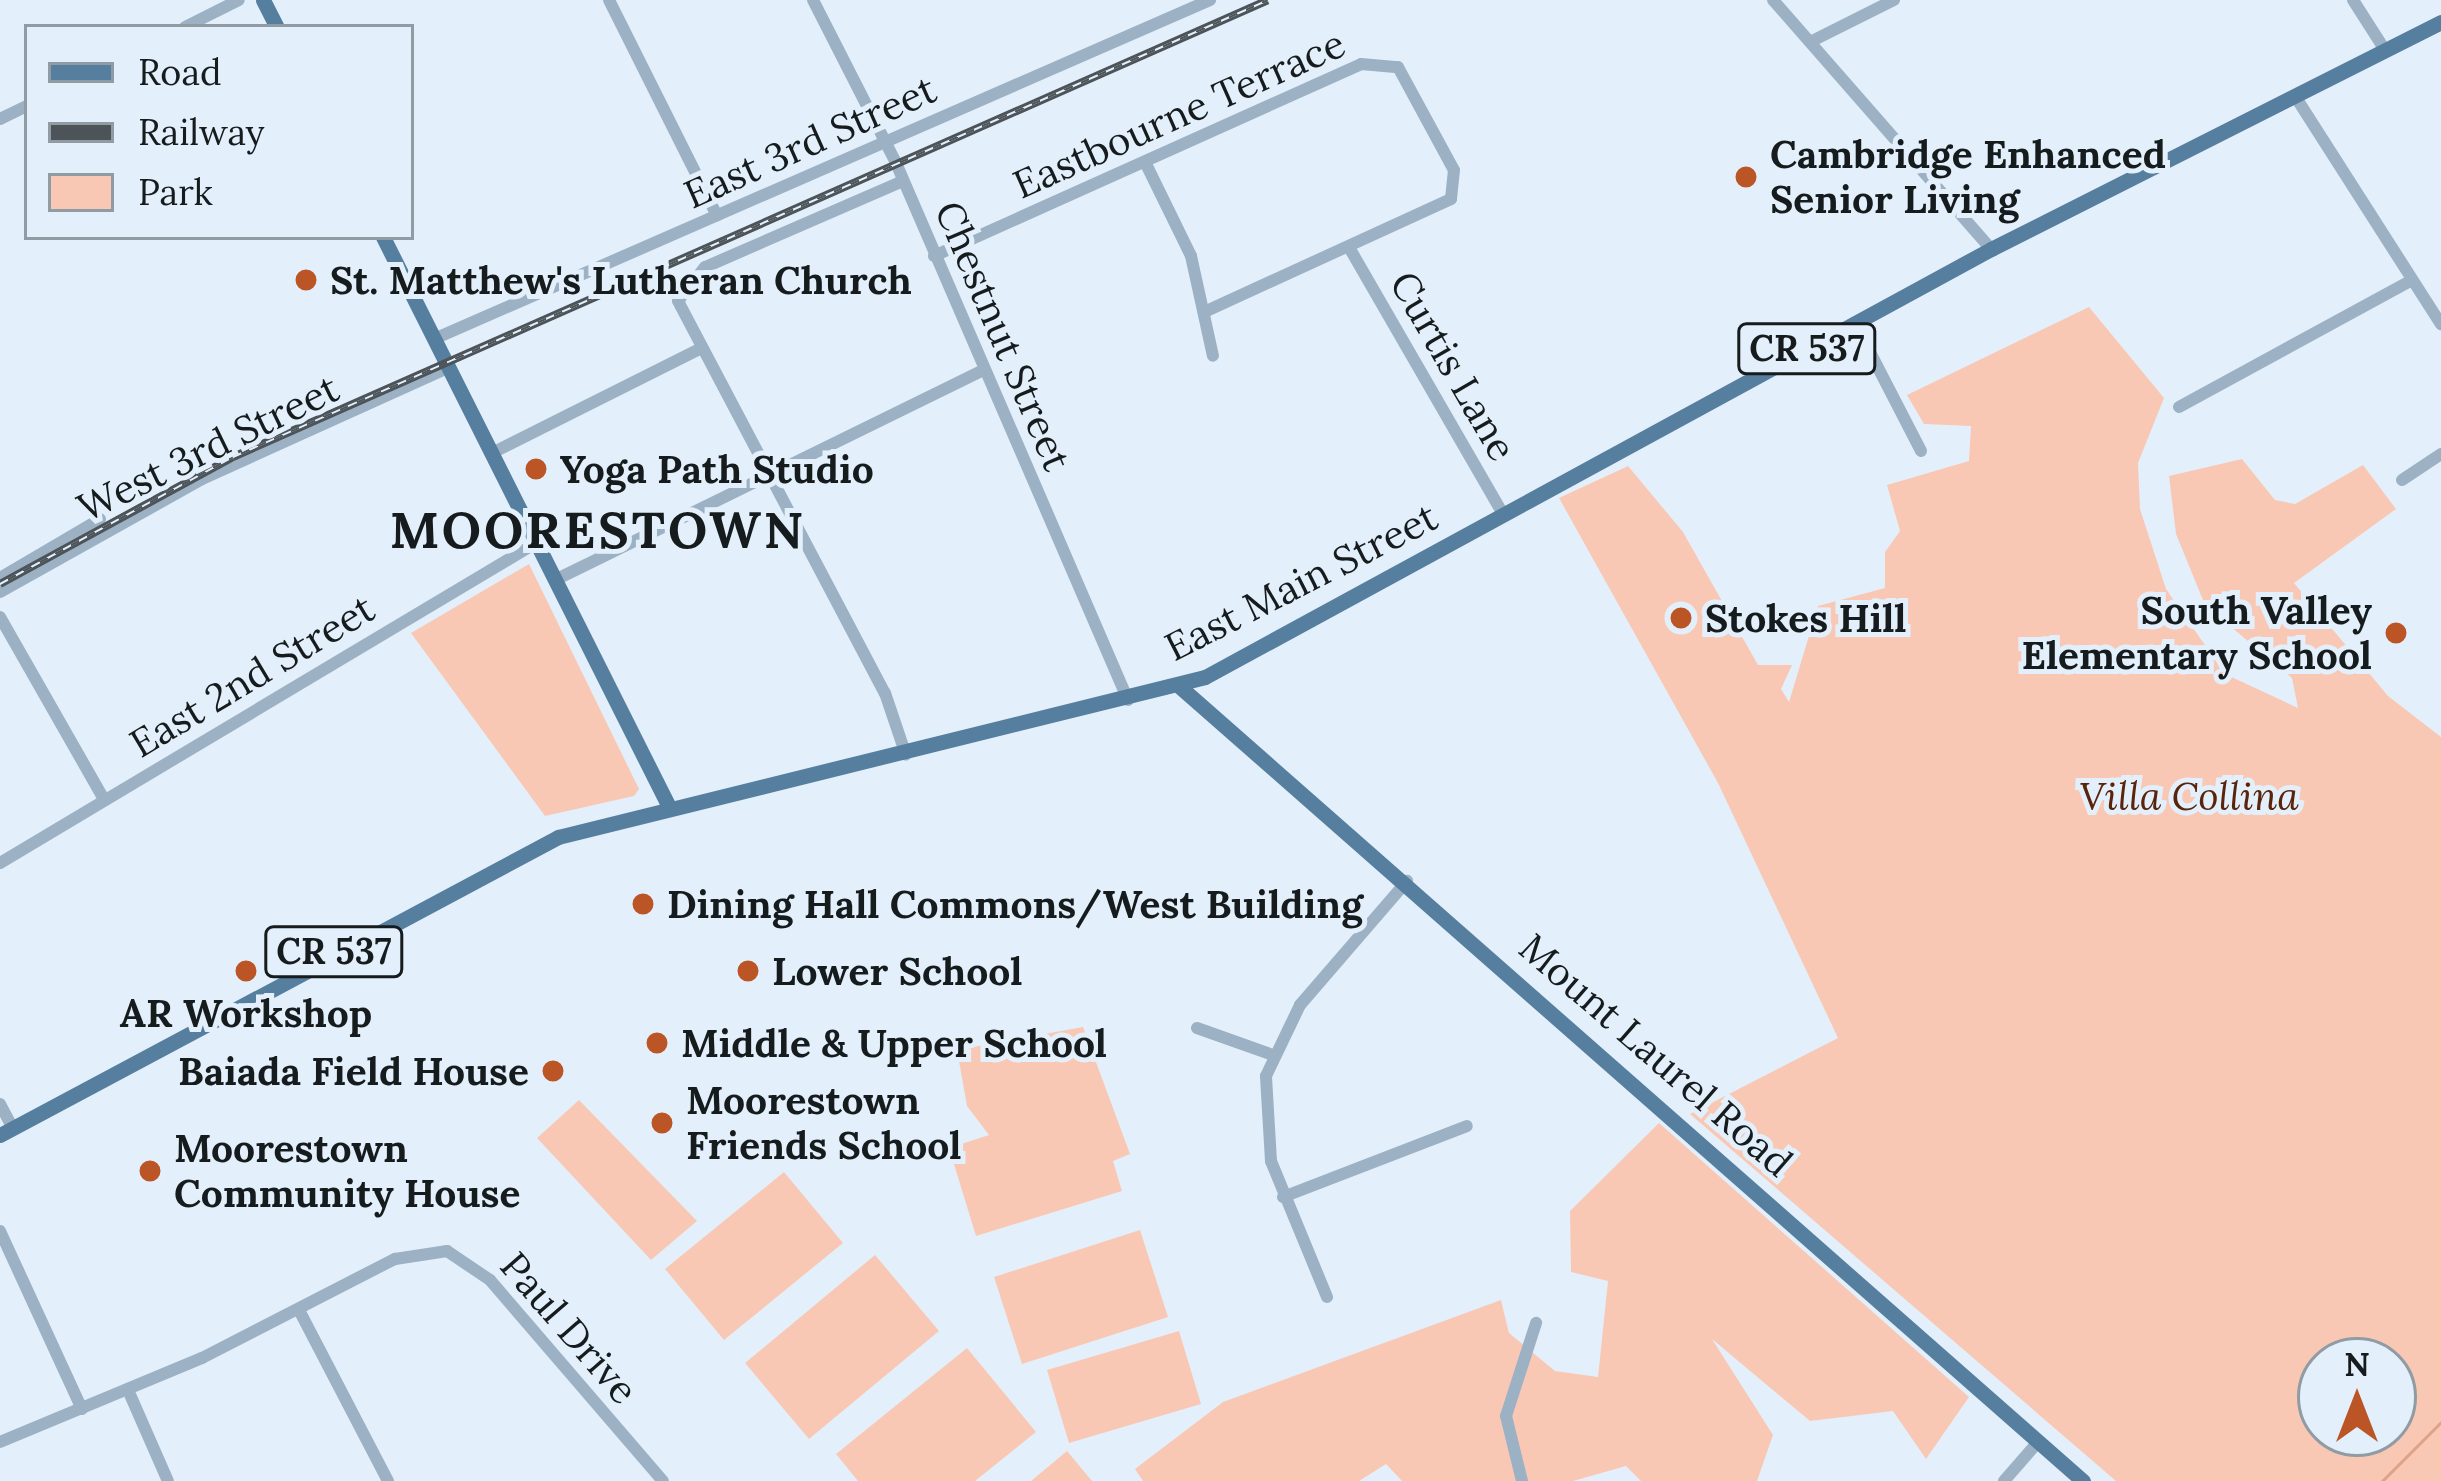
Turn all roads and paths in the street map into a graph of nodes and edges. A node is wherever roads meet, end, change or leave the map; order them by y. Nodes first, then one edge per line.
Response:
1 (239, 0) edge
2 (609, 0) edge
3 (813, 0) edge
4 (1210, 0) edge
5 (1773, 0) edge
6 (1894, 0) edge
7 (2354, 0) edge
8 (2441, 22) edge
9 (191, 24) edge
10 (1810, 42) junction
11 (2385, 50) junction
12 (2296, 96) junction
13 (885, 142) junction
14 (1146, 164) junction
15 (904, 181) junction
16 (717, 216) junction
17 (384, 240) edge
18 (1350, 249) junction
19 (1991, 249) junction
20 (934, 256) junction
21 (2412, 280) junction
22 (1204, 312) junction
23 (1855, 323) junction
24 (2441, 324) edge
25 (434, 339) junction
26 (700, 349) junction
27 (1213, 356) dead end
28 (448, 368) junction
29 (984, 370) junction
30 (2179, 407) dead end
31 (1921, 451) dead end
32 (492, 453) junction
33 (2441, 454) edge
34 (766, 473) junction
35 (2402, 479) dead end
36 (1503, 514) junction
37 (100, 519) dead end
38 (536, 543) junction
39 (0, 578) edge
40 (555, 580) junction
41 (0, 592) edge
42 (0, 617) edge
43 (1179, 686) junction
44 (1128, 700) junction
45 (907, 757) junction
46 (104, 799) junction
47 (669, 807) junction
48 (0, 863) edge
49 (1406, 881) junction
50 (1197, 1028) dead end
51 (1273, 1055) junction
52 (0, 1104) edge
53 (1467, 1126) dead end
54 (6, 1132) edge
55 (1283, 1197) junction
56 (0, 1231) edge
57 (1327, 1297) dead end
58 (299, 1310) junction
59 (1536, 1323) dead end
60 (128, 1390) junction
61 (82, 1409) junction
62 (0, 1442) edge
63 (2038, 1442) junction
64 (168, 1481) edge
65 (388, 1481) edge
66 (663, 1481) edge
67 (1522, 1481) edge
68 (2005, 1481) edge
69 (2083, 1481) edge

1 - 9 street
2 - 16 street
3 - 13 street, Chestnut Street
4 - 13 street, East 3rd Street
5 - 10 street
6 - 10 street
7 - 11 street
8 - 11 main road, East Main Street / CR 537
10 - 19 street
11 - 12 main road, East Main Street / CR 537
12 - 19 main road, East Main Street / CR 537
12 - 21 street
13 - 15 street, Chestnut Street
13 - 16 street, East 3rd Street
14 - 18 street, Eastbourne Terrace
14 - 20 street, Eastbourne Terrace
14 - 22 street
15 - 20 street, Chestnut Street
15 - 26 street
16 - 25 street, East 3rd Street
17 - 25 main road
18 - 22 street
18 - 36 street, Curtis Lane
19 - 23 main road, East Main Street / CR 537
20 - 29 street, Chestnut Street
21 - 24 street
21 - 30 street
22 - 27 street
23 - 31 street
23 - 36 main road, East Main Street / CR 537
25 - 28 main road
26 - 32 street
26 - 34 street
28 - 32 main road
28 - 41 street, West 3rd Street
29 - 34 street
29 - 44 street, Chestnut Street
32 - 38 main road
33 - 35 street
34 - 40 street
34 - 45 street
36 - 43 main road, East Main Street / CR 537
37 - 39 street, West 3rd Street
38 - 40 main road
38 - 46 street, East 2nd Street
40 - 47 main road
42 - 46 street
43 - 44 main road, East Main Street / CR 537
43 - 49 main road, Mount Laurel Road
44 - 45 main road, East Main Street / CR 537
45 - 47 main road, East Main Street / CR 537
46 - 48 street, East 2nd Street
47 - 54 main road, East Main Street / CR 537
49 - 51 street
49 - 63 main road, Mount Laurel Road
50 - 51 street
51 - 55 street
52 - 54 street
53 - 55 street
55 - 57 street
56 - 61 street
58 - 60 street
58 - 65 street
58 - 66 street, Paul Drive
59 - 67 street
60 - 61 street
60 - 64 street
61 - 62 street
63 - 68 street
63 - 69 main road, Mount Laurel Road

